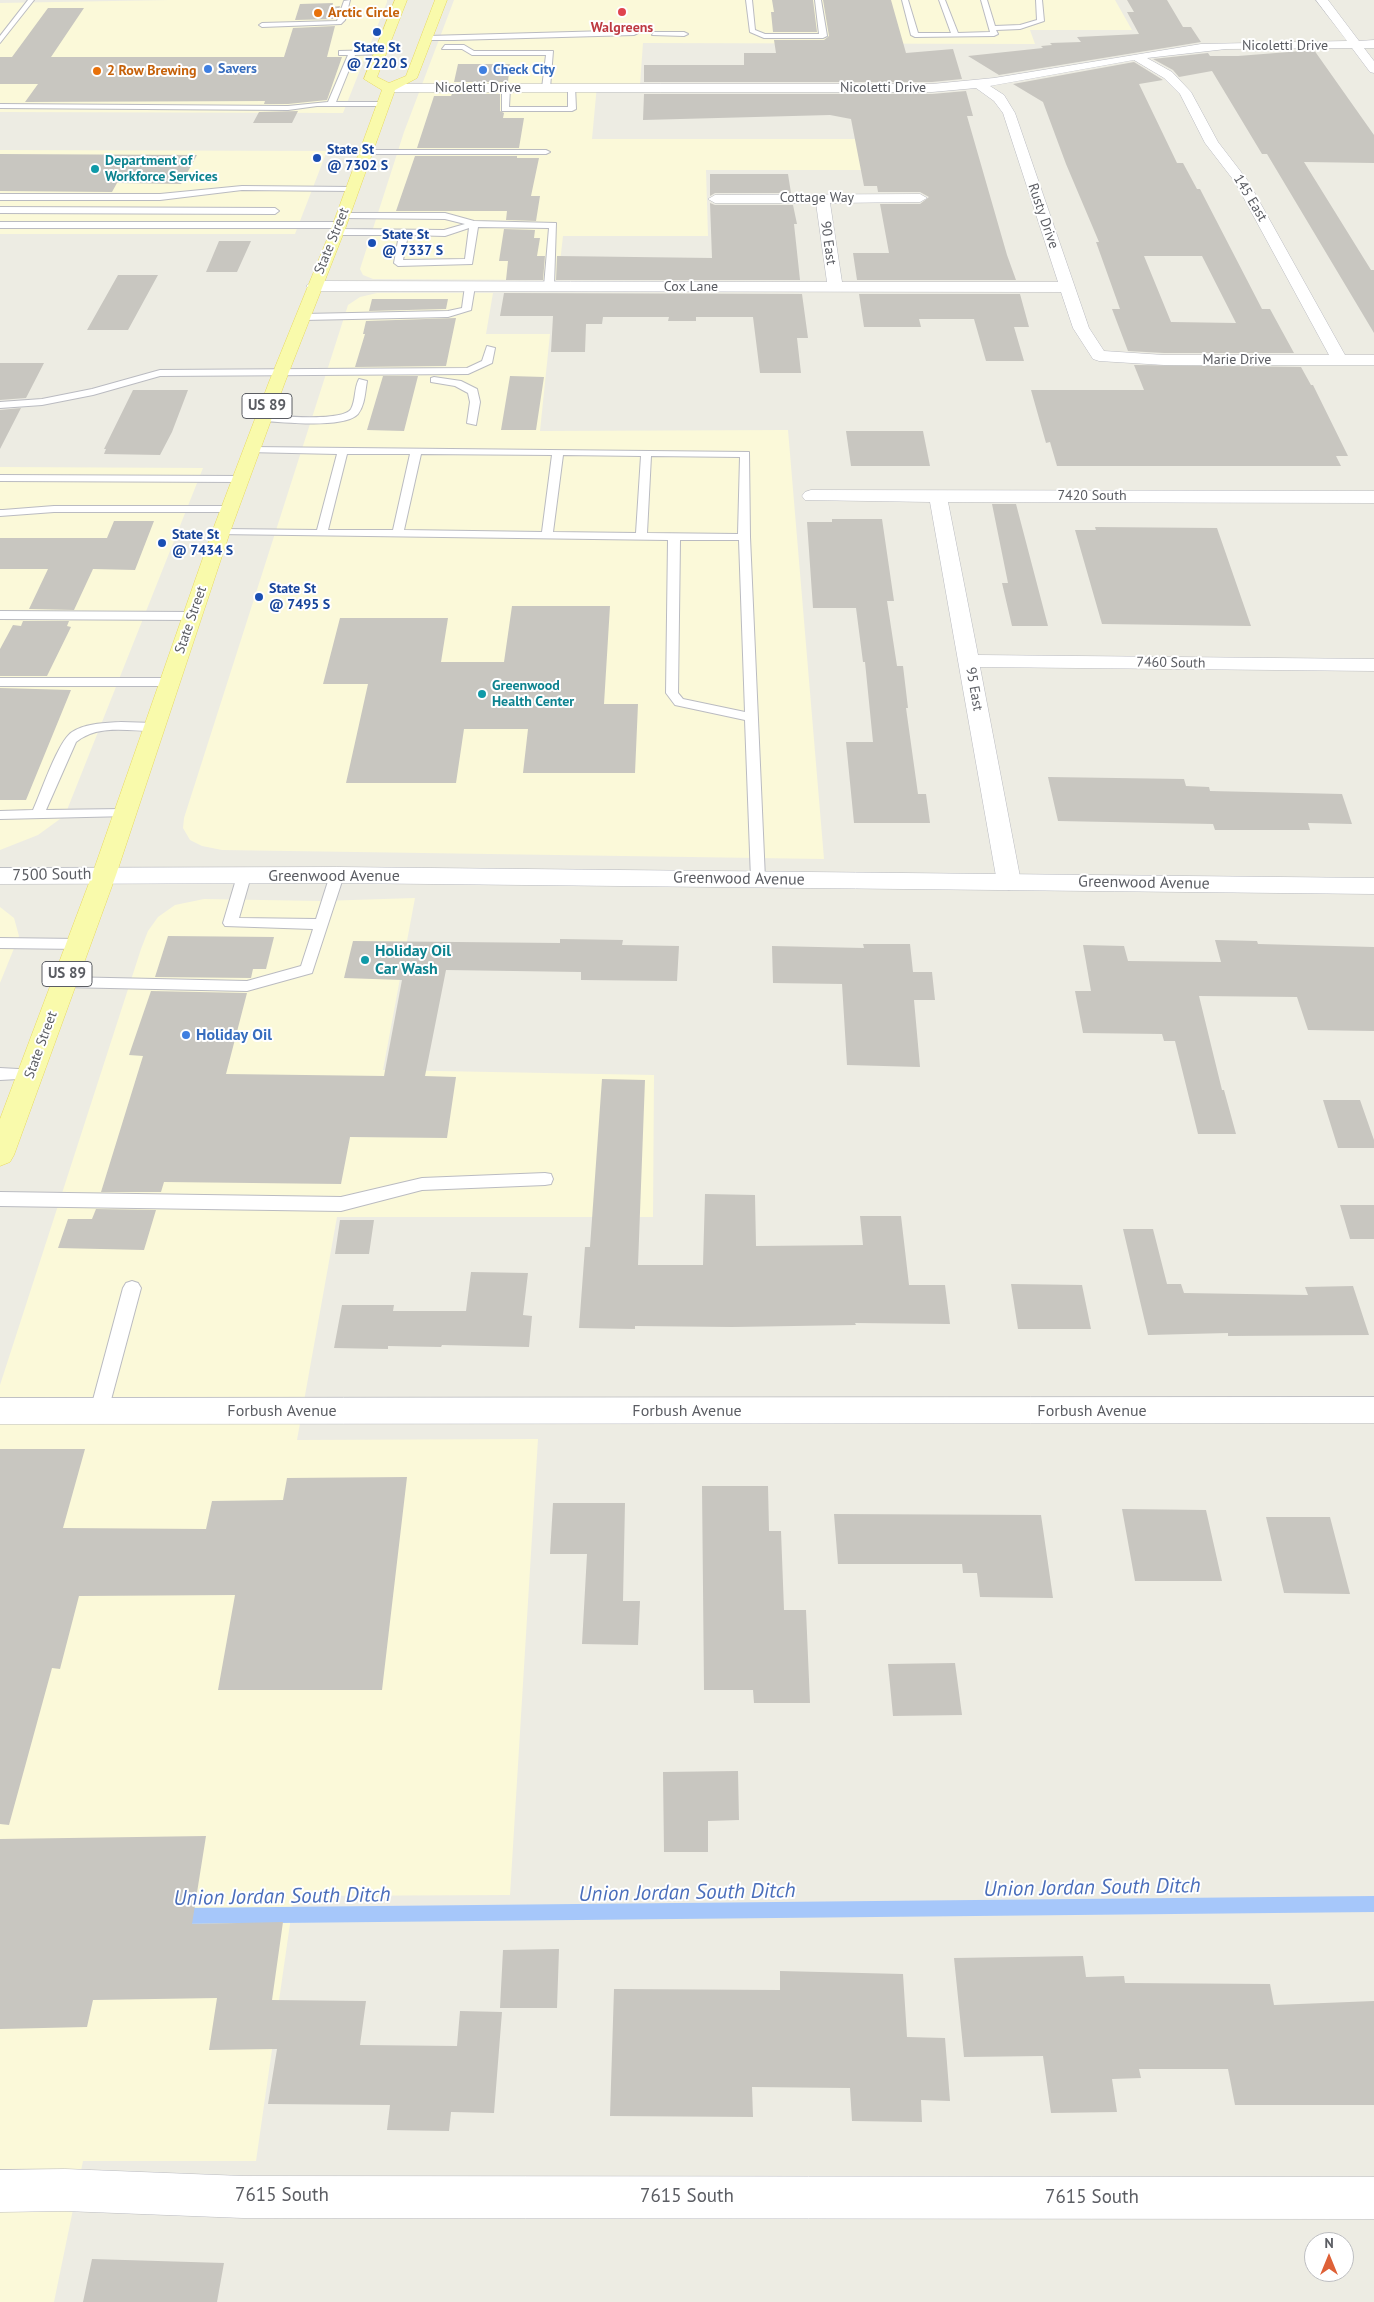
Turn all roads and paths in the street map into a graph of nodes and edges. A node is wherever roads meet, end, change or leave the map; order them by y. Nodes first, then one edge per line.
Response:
1 (31, 0) edge
2 (401, 0) edge
3 (441, 0) edge
4 (749, 0) edge
5 (818, 0) edge
6 (905, 0) edge
7 (942, 0) edge
8 (984, 0) edge
9 (1039, 0) edge
10 (1322, 0) edge
11 (348, 1) edge
12 (262, 25) dead end
13 (993, 28) junction
14 (634, 34) dead end
15 (654, 34) dead end
16 (684, 34) dead end
17 (536, 35) joint
18 (955, 35) junction
19 (0, 42) edge
20 (1374, 44) edge
21 (431, 45) junction
22 (1356, 45) junction
23 (340, 52) dead end
24 (352, 52) junction
25 (380, 52) junction
26 (1137, 57) junction
27 (1374, 70) edge
28 (979, 84) junction
29 (506, 88) junction
30 (546, 88) junction
31 (572, 88) junction
32 (386, 96) junction
33 (330, 104) junction
34 (0, 106) edge
35 (366, 152) junction
36 (546, 152) dead end
37 (352, 189) junction
38 (194, 193) junction
39 (0, 197) edge
40 (715, 198) dead end
41 (822, 198) junction
42 (920, 198) dead end
43 (280, 200) junction
44 (0, 210) edge
45 (186, 210) junction
46 (340, 224) junction
47 (474, 224) junction
48 (0, 225) edge
49 (179, 225) junction
50 (269, 225) junction
51 (404, 233) junction
52 (314, 286) junction
53 (470, 286) junction
54 (549, 286) junction
55 (835, 287) junction
56 (1067, 287) junction
57 (304, 317) junction
58 (490, 348) dead end
59 (1099, 356) joint
60 (1340, 360) junction
61 (1374, 360) edge
62 (279, 377) junction
63 (362, 381) junction
64 (0, 405) edge
65 (263, 418) junction
66 (472, 423) dead end
67 (251, 450) junction
68 (344, 450) junction
69 (416, 451) junction
70 (558, 452) junction
71 (646, 453) junction
72 (0, 478) edge
73 (241, 479) junction
74 (811, 496) dead end
75 (938, 496) junction
76 (1374, 497) edge
77 (230, 509) junction
78 (1, 515) edge
79 (221, 532) junction
80 (322, 533) junction
81 (398, 533) junction
82 (547, 535) junction
83 (641, 536) junction
84 (674, 536) junction
85 (744, 537) junction
86 (0, 615) edge
87 (192, 616) junction
88 (969, 661) junction
89 (1374, 665) edge
90 (0, 682) edge
91 (169, 682) junction
92 (751, 717) junction
93 (154, 728) junction
94 (124, 813) junction
95 (0, 814) edge
96 (38, 814) junction
97 (104, 875) junction
98 (337, 875) junction
99 (0, 876) edge
100 (244, 876) junction
101 (758, 879) junction
102 (1009, 882) junction
103 (1374, 886) edge
104 (321, 924) junction
105 (0, 943) edge
106 (78, 944) junction
107 (64, 982) junction
108 (0, 1074) edge
109 (30, 1074) junction
110 (0, 1155) edge
111 (545, 1179) dead end
112 (0, 1198) edge
113 (132, 1288) dead end
114 (1374, 1410) edge
115 (0, 1411) edge
116 (98, 1411) junction
117 (0, 2190) edge
118 (1374, 2198) edge

1 - 19 lane
2 - 25 main road
3 - 21 main road
4 - 5 lane
6 - 18 lane
7 - 18 lane
8 - 13 lane
9 - 13 lane
10 - 22 street
11 - 12 lane
13 - 18 lane
14 - 17 lane
15 - 16 lane
17 - 21 lane
20 - 22 street, Nicoletti Drive
21 - 30 lane
21 - 32 main road
22 - 26 street, Nicoletti Drive
22 - 27 street
23 - 24 lane
24 - 25 lane
24 - 33 lane
25 - 32 main road
26 - 28 street, Nicoletti Drive
26 - 60 street, 145 East
28 - 31 street, Nicoletti Drive
28 - 56 street, Rusty Drive
29 - 30 street, Nicoletti Drive
29 - 31 lane
29 - 32 street, Nicoletti Drive
30 - 31 street, Nicoletti Drive
32 - 33 lane
32 - 35 main road, State Street / US 89
33 - 34 lane
35 - 36 lane
35 - 37 main road, State Street / US 89
37 - 43 lane
37 - 46 main road, State Street / US 89
38 - 39 lane
38 - 43 lane
38 - 45 lane
40 - 41 street, Cottage Way
41 - 42 street, Cottage Way
41 - 55 street, 90 East
43 - 45 lane
43 - 50 lane
44 - 45 lane
45 - 49 lane
46 - 47 lane
46 - 50 lane
46 - 51 lane
46 - 52 main road, State Street / US 89
47 - 51 lane
47 - 51 lane
47 - 54 lane
48 - 49 lane
49 - 50 lane
52 - 53 street, Cox Lane
52 - 57 main road, State Street / US 89
53 - 54 street, Cox Lane
53 - 57 lane
54 - 55 street, Cox Lane
55 - 56 street, Cox Lane
56 - 59 street, Rusty Drive
57 - 62 main road, State Street / US 89
58 - 62 lane
59 - 60 street, Marie Drive
60 - 61 street, Marie Drive
62 - 63 lane
62 - 64 lane
62 - 65 main road, State Street / US 89
63 - 65 lane
63 - 66 lane
65 - 67 main road, State Street / US 89
67 - 68 lane
67 - 73 main road, State Street / US 89
68 - 69 lane
68 - 80 lane
69 - 70 lane
69 - 81 lane
70 - 71 lane
70 - 82 lane
71 - 83 lane
71 - 85 lane
72 - 73 lane
73 - 77 main road, State Street / US 89
74 - 75 street, 7420 South
75 - 76 street, 7420 South
75 - 88 street, 95 East
77 - 78 lane
77 - 79 main road, State Street / US 89
79 - 80 lane
79 - 87 main road, State Street / US 89
80 - 81 lane
81 - 82 lane
82 - 83 lane
83 - 84 lane
84 - 85 lane
84 - 92 lane
85 - 92 lane
86 - 87 lane
87 - 91 main road, State Street / US 89
88 - 89 street, 7460 South
88 - 102 street, 95 East
90 - 91 lane
91 - 93 main road, State Street / US 89
92 - 101 lane
93 - 94 main road, State Street / US 89
93 - 96 lane
94 - 96 lane
94 - 97 main road, State Street / US 89
95 - 96 lane
97 - 99 street, 7500 South
97 - 100 street, Greenwood Avenue
97 - 106 main road, State Street / US 89
98 - 100 street, Greenwood Avenue
98 - 101 street, Greenwood Avenue
98 - 104 lane
100 - 104 lane
101 - 102 street, Greenwood Avenue
102 - 103 street, Greenwood Avenue
104 - 107 lane
105 - 106 lane
106 - 107 main road, State Street / US 89
107 - 109 main road, State Street / US 89
108 - 109 lane
109 - 110 main road, State Street / US 89
111 - 112 lane
113 - 116 lane
114 - 116 street, Forbush Avenue
115 - 116 street, Forbush Avenue
117 - 118 street, 7615 South

